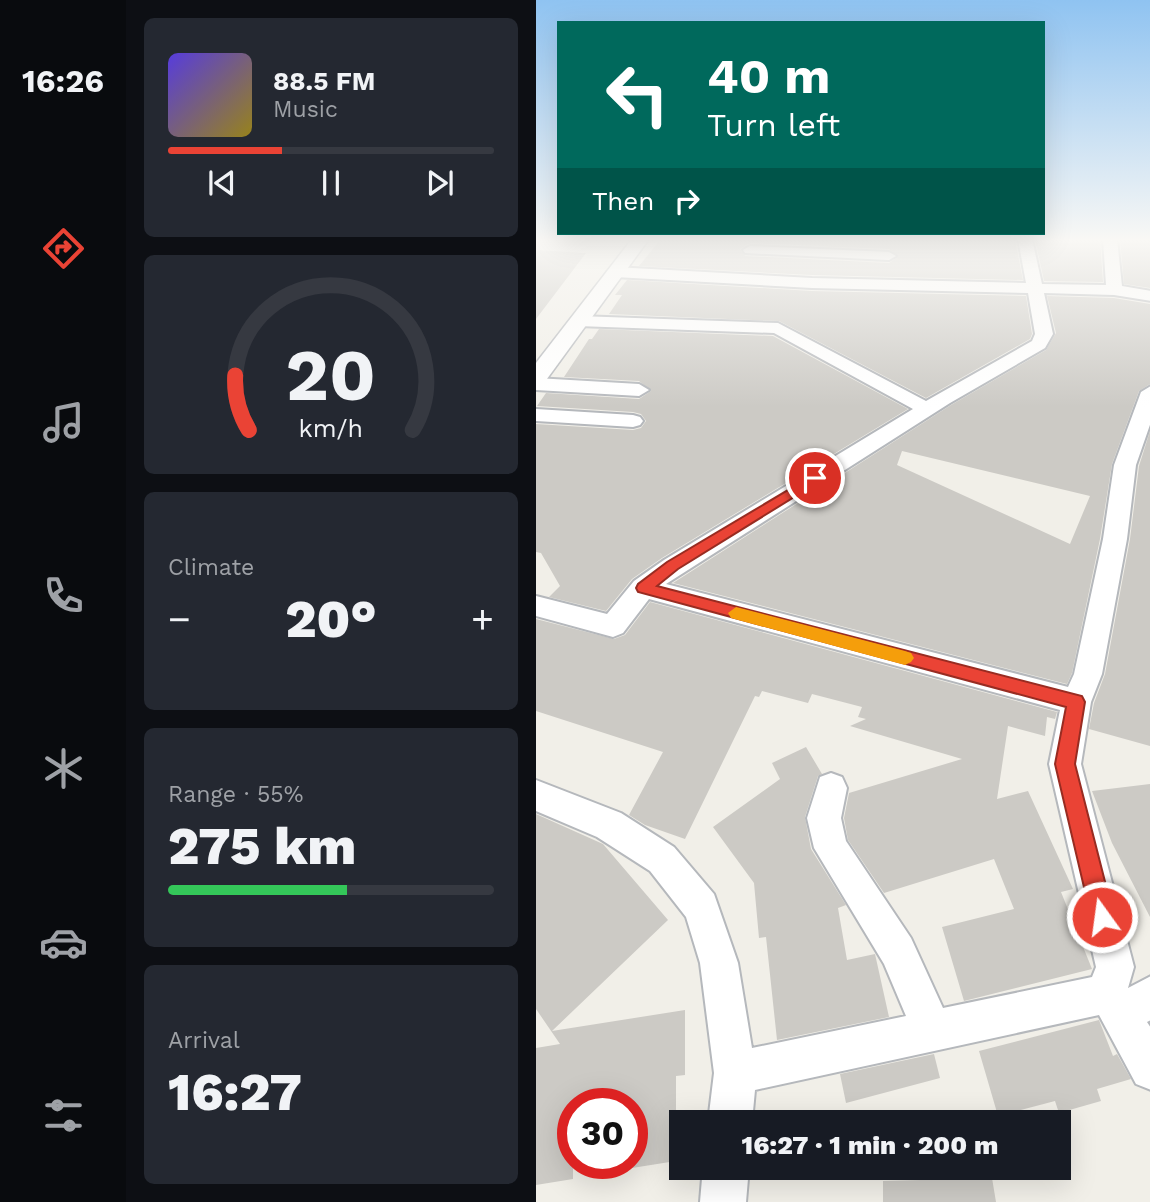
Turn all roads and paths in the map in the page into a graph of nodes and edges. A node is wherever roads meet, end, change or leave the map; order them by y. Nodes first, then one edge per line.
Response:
1 (598, 295) edge
2 (1036, 295) edge
3 (578, 321) junction
4 (536, 378) edge
5 (536, 384) edge
6 (639, 390) dead end
7 (1150, 392) edge
8 (927, 409) junction
9 (536, 415) edge
10 (633, 421) dead end
11 (643, 588) junction
12 (536, 606) edge
13 (1076, 702) junction
14 (831, 788) dead end
15 (536, 795) edge
16 (1126, 1001) edge
17 (932, 1031) junction
18 (1150, 1069) edge
19 (735, 1073) junction
20 (731, 1110) edge
21 (725, 1180) edge
22 (723, 1202) edge

1 - 3 street
2 - 8 street
3 - 4 street
3 - 8 street
5 - 6 street
7 - 13 street
8 - 11 street
9 - 10 street
11 - 12 street
11 - 13 street
13 - 16 street
14 - 17 street
15 - 19 street
16 - 17 street
16 - 18 street
17 - 19 street
19 - 20 street
21 - 22 street

